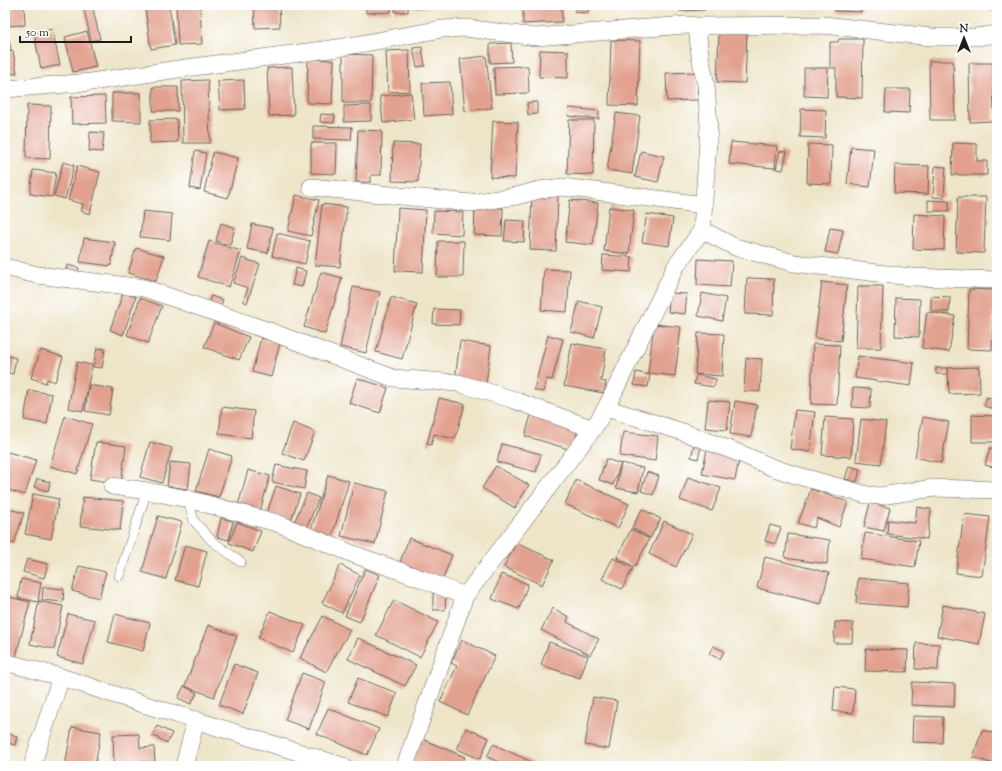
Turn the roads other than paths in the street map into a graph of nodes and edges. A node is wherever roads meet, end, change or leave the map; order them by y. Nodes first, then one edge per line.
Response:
1 (696, 26) junction
2 (997, 34) edge
3 (5, 89) edge
4 (311, 187) dead end
5 (704, 205) junction
6 (702, 230) junction
7 (5, 267) edge
8 (997, 280) edge
9 (606, 408) junction
10 (593, 429) junction
11 (112, 486) dead end
12 (997, 490) edge
13 (147, 491) junction
14 (188, 499) junction
15 (241, 562) dead end
16 (119, 576) dead end
17 (465, 596) junction
18 (5, 662) edge
19 (61, 677) junction
20 (196, 720) junction
21 (32, 766) edge
22 (184, 766) edge
23 (343, 766) edge
24 (405, 766) edge

1 - 2 street
1 - 3 street
1 - 5 street
4 - 5 street
5 - 6 street
6 - 8 street
6 - 9 street
7 - 10 street
9 - 10 street
9 - 12 street
10 - 17 street
11 - 13 street
13 - 14 street
13 - 16 lane
14 - 15 lane
14 - 17 street
17 - 24 street
18 - 19 street
19 - 20 street
19 - 21 street
20 - 22 street
20 - 23 street

